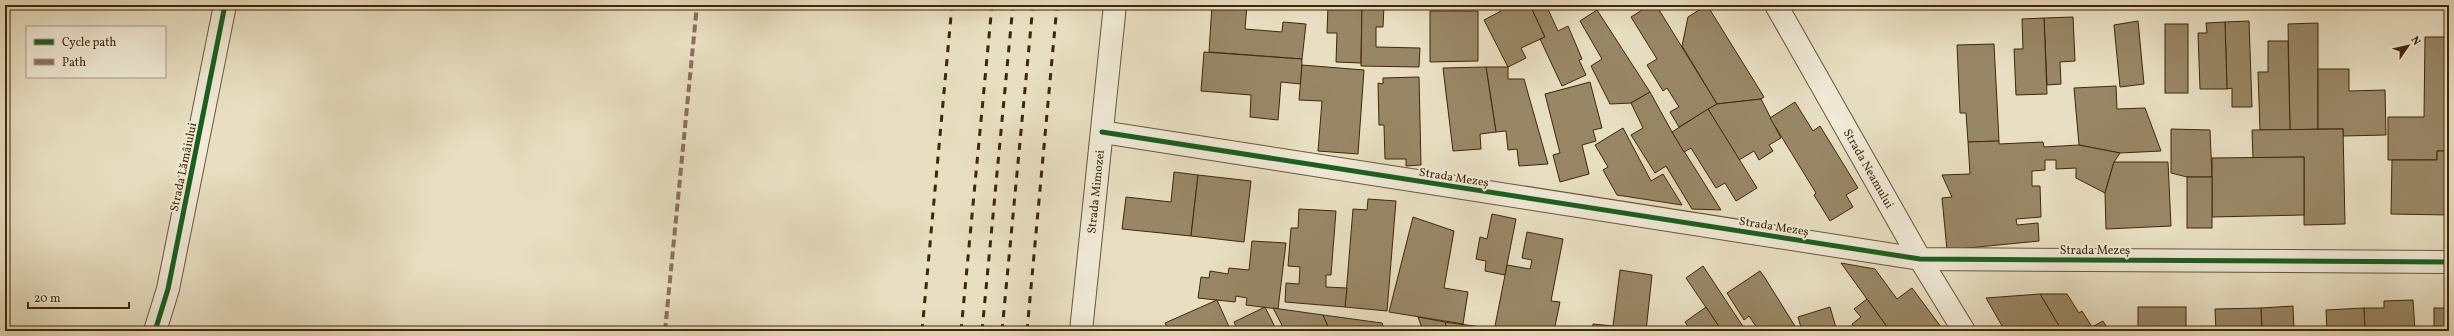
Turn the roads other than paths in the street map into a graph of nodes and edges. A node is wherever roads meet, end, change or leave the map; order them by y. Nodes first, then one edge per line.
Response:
1 (225, 5) edge
2 (1115, 5) edge
3 (1776, 5) edge
4 (1102, 132) junction
5 (1920, 259) junction
6 (2449, 262) edge
7 (156, 331) edge
8 (1081, 331) edge
9 (1964, 331) edge

1 - 7 street, Strada Lămâiului
2 - 4 street, Strada Mimozei
3 - 5 street, Strada Neamului
4 - 5 street, Strada Mezeș
4 - 8 street, Strada Mimozei
5 - 6 street, Strada Mezeș
5 - 9 street, Strada Neamului

